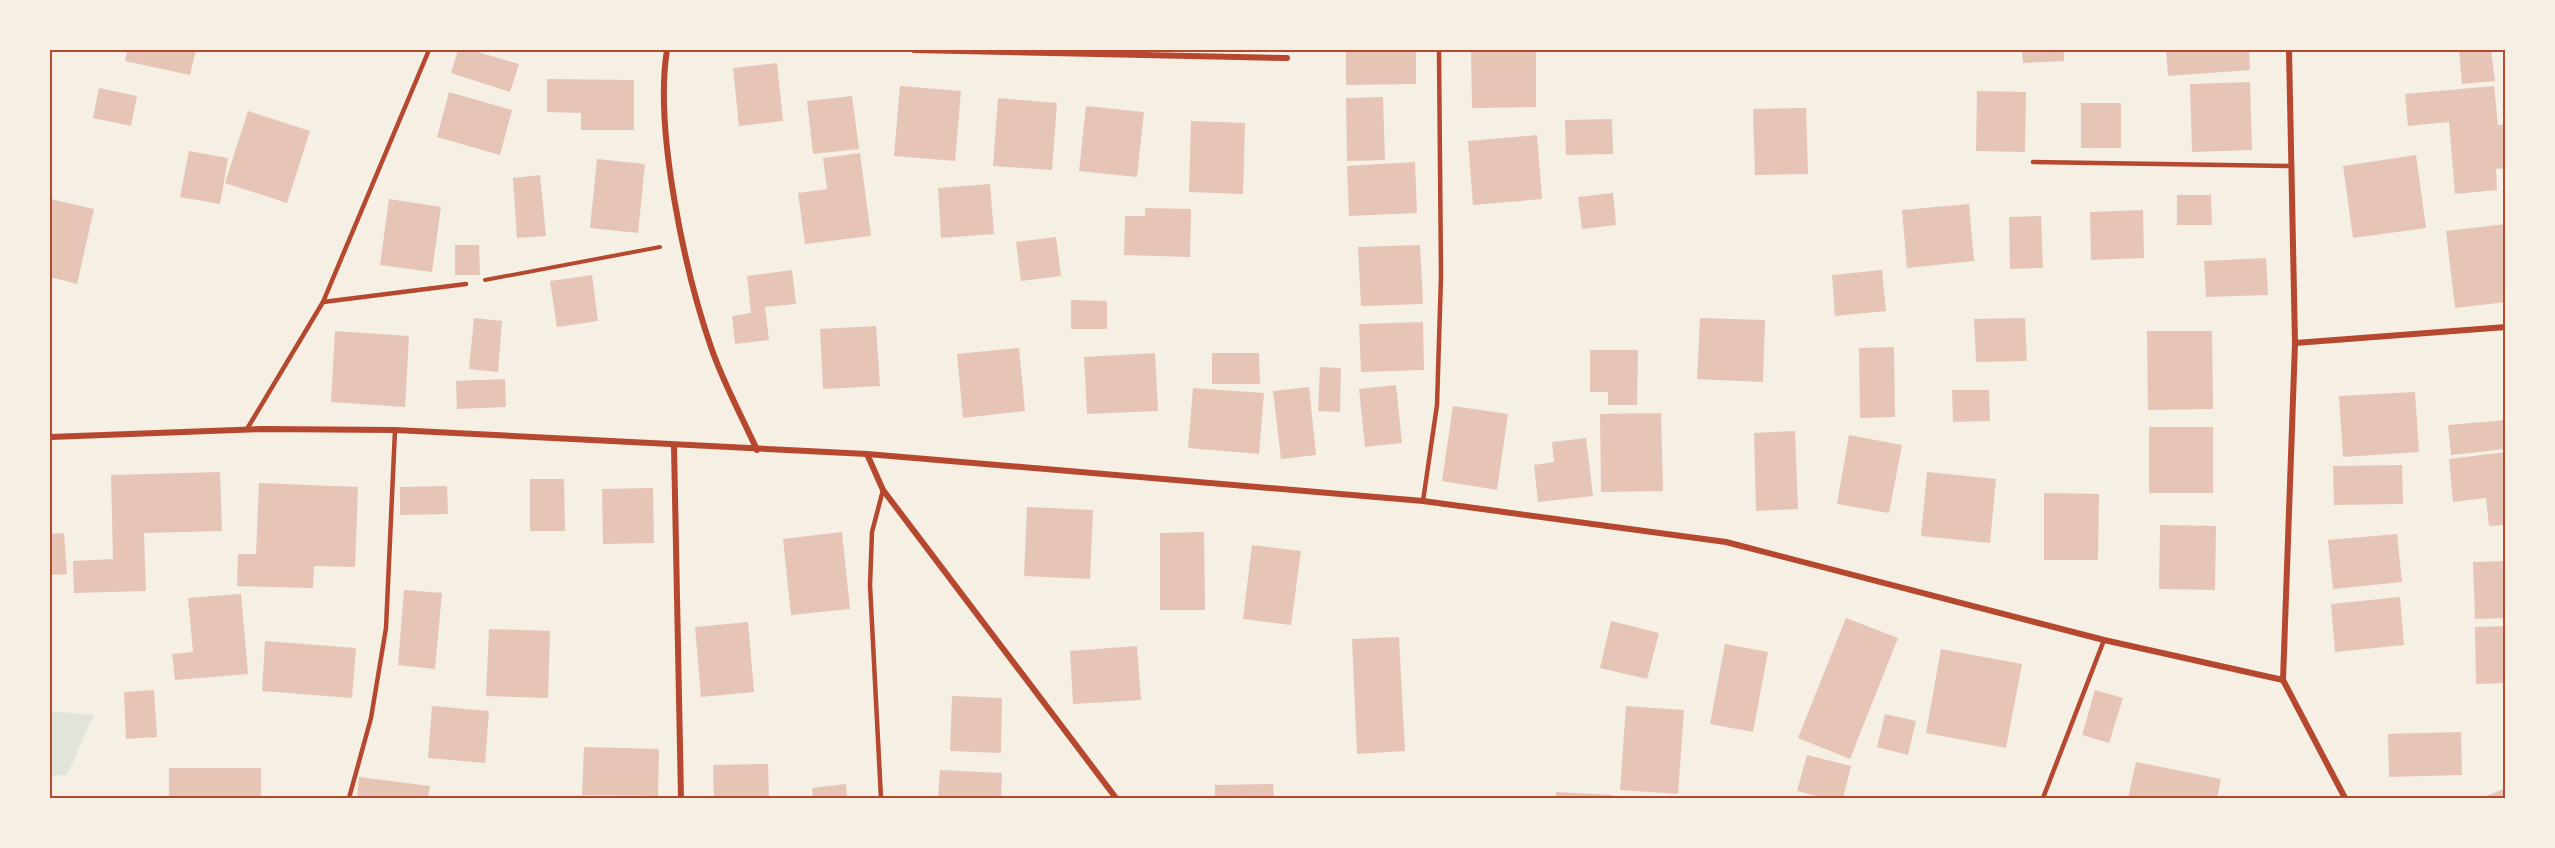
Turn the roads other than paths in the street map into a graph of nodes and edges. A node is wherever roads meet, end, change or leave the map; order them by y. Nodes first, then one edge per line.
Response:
1 (429, 50) edge
2 (667, 50) edge
3 (914, 50) edge
4 (1439, 50) edge
5 (2289, 50) edge
6 (1287, 58) dead end
7 (2033, 162) dead end
8 (2291, 166) junction
9 (466, 284) road end
10 (323, 302) junction
11 (2505, 327) edge
12 (2295, 343) junction
13 (247, 429) junction
14 (395, 430) junction
15 (50, 437) edge
16 (674, 446) junction
17 (757, 450) junction
18 (867, 454) junction
19 (883, 490) junction
20 (1423, 501) junction
21 (2104, 640) junction
22 (2283, 680) junction
23 (349, 798) edge
24 (681, 798) edge
25 (881, 798) edge
26 (1116, 798) edge
27 (2043, 798) edge
28 (2345, 798) edge

1 - 10 lane
2 - 17 street
3 - 6 street
4 - 20 lane
5 - 8 street
7 - 8 lane
8 - 12 street
9 - 10 lane
10 - 13 lane
11 - 12 street
12 - 22 street
13 - 14 street
13 - 15 street
14 - 16 street
14 - 23 lane
16 - 17 street
16 - 24 street
17 - 18 street
18 - 19 street
18 - 20 street
19 - 25 lane
19 - 26 street
20 - 21 street
21 - 22 street
21 - 27 lane
22 - 28 street

